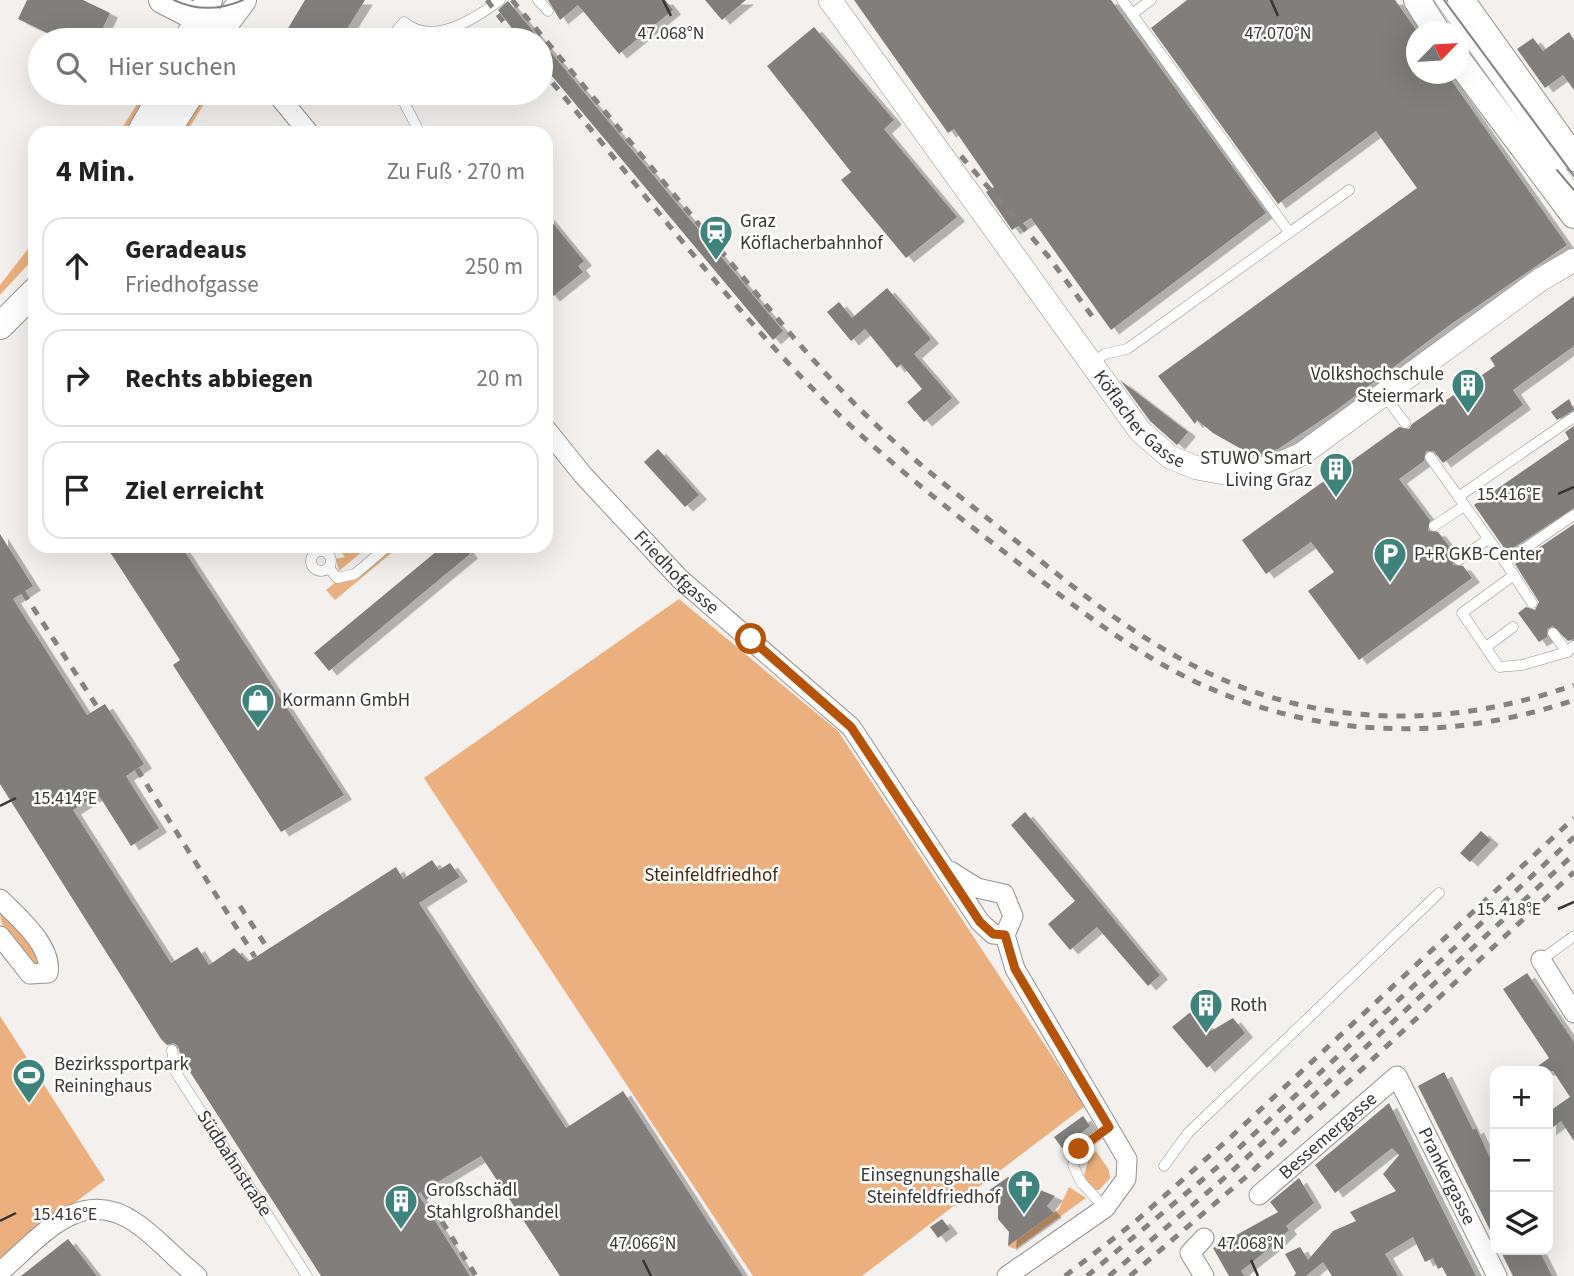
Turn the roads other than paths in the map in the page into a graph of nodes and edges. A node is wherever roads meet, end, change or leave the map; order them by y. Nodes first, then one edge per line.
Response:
1 (162, 0) edge
2 (243, 0) edge
3 (500, 0) edge
4 (538, 0) edge
5 (830, 0) edge
6 (1122, 0) edge
7 (1151, 0) edge
8 (1417, 0) edge
9 (1440, 0) edge
10 (1461, 0) edge
11 (548, 11) dead end
12 (1132, 14) junction
13 (201, 15) edge
14 (1430, 21) edge
15 (219, 28) edge
16 (230, 28) edge
17 (399, 28) edge
18 (414, 28) edge
19 (447, 28) edge
20 (1469, 76) edge
21 (156, 105) edge
22 (184, 105) edge
23 (286, 105) edge
24 (406, 105) edge
25 (143, 126) edge
26 (170, 126) edge
27 (303, 126) edge
28 (417, 126) edge
29 (1574, 158) edge
30 (1574, 189) edge
31 (1349, 190) dead end
32 (1574, 215) edge
33 (1289, 232) junction
34 (1574, 260) edge
35 (28, 275) edge
36 (28, 297) edge
37 (0, 302) edge
38 (0, 326) edge
39 (1090, 364) junction
40 (1384, 394) junction
41 (1574, 417) edge
42 (1405, 423) dead end
43 (553, 438) edge
44 (1430, 457) dead end
45 (1461, 501) junction
46 (1574, 515) edge
47 (1434, 526) dead end
48 (1488, 539) junction
49 (313, 553) edge
50 (323, 553) edge
51 (376, 553) edge
52 (329, 555) joint
53 (1459, 560) dead end
54 (1505, 562) junction
55 (329, 568) junction
56 (1514, 575) junction
57 (1532, 603) dead end
58 (1513, 627) dead end
59 (1553, 633) dead end
60 (1486, 647) junction
61 (1570, 649) edge
62 (946, 869) junction
63 (1439, 893) dead end
64 (0, 899) edge
65 (1005, 935) junction
66 (0, 936) edge
67 (1574, 936) edge
68 (1541, 960) joint
69 (1574, 1013) edge
70 (172, 1050) dead end
71 (1397, 1076) joint
72 (1109, 1127) junction
73 (1164, 1166) dead end
74 (1259, 1195) dead end
75 (1105, 1208) junction
76 (1204, 1238) dead end
77 (0, 1272) edge
78 (197, 1276) edge
79 (307, 1276) edge
80 (1007, 1276) edge
81 (1204, 1276) edge
82 (1497, 1276) edge

1 - 13 main road
2 - 16 main road
3 - 19 lane
4 - 11 lane
5 - 39 street, Köflacher Gasse
6 - 12 lane
7 - 12 lane
8 - 14 main road
9 - 30 lane
10 - 29 main road
12 - 33 lane
13 - 15 main road
17 - 18 lane
20 - 32 main road
21 - 25 main road
22 - 26 main road
23 - 27 street
24 - 28 lane
31 - 33 lane
33 - 39 lane
34 - 40 street, Köflacher Gasse
35 - 37 main road
36 - 38 main road
39 - 40 street, Köflacher Gasse
40 - 42 lane
41 - 45 lane
43 - 62 street, Friedhofgasse
44 - 45 lane
45 - 47 lane
45 - 48 lane
46 - 54 lane
48 - 53 lane
48 - 54 lane
49 - 55 lane
50 - 52 lane
51 - 55 lane
52 - 55 lane
54 - 56 lane
56 - 57 lane
56 - 60 lane
58 - 60 lane
59 - 61 lane
60 - 61 lane
62 - 65 street, Friedhofgasse
62 - 65 street, Friedhofgasse
63 - 73 lane
64 - 66 street
65 - 72 street, Friedhofgasse
67 - 68 lane
68 - 69 street
70 - 79 lane, Südbahnstraße
71 - 74 street, Bessemergasse
71 - 82 street, Prankergasse
72 - 75 street, Friedhofgasse
72 - 75 lane
75 - 80 street
76 - 81 street
77 - 78 street

